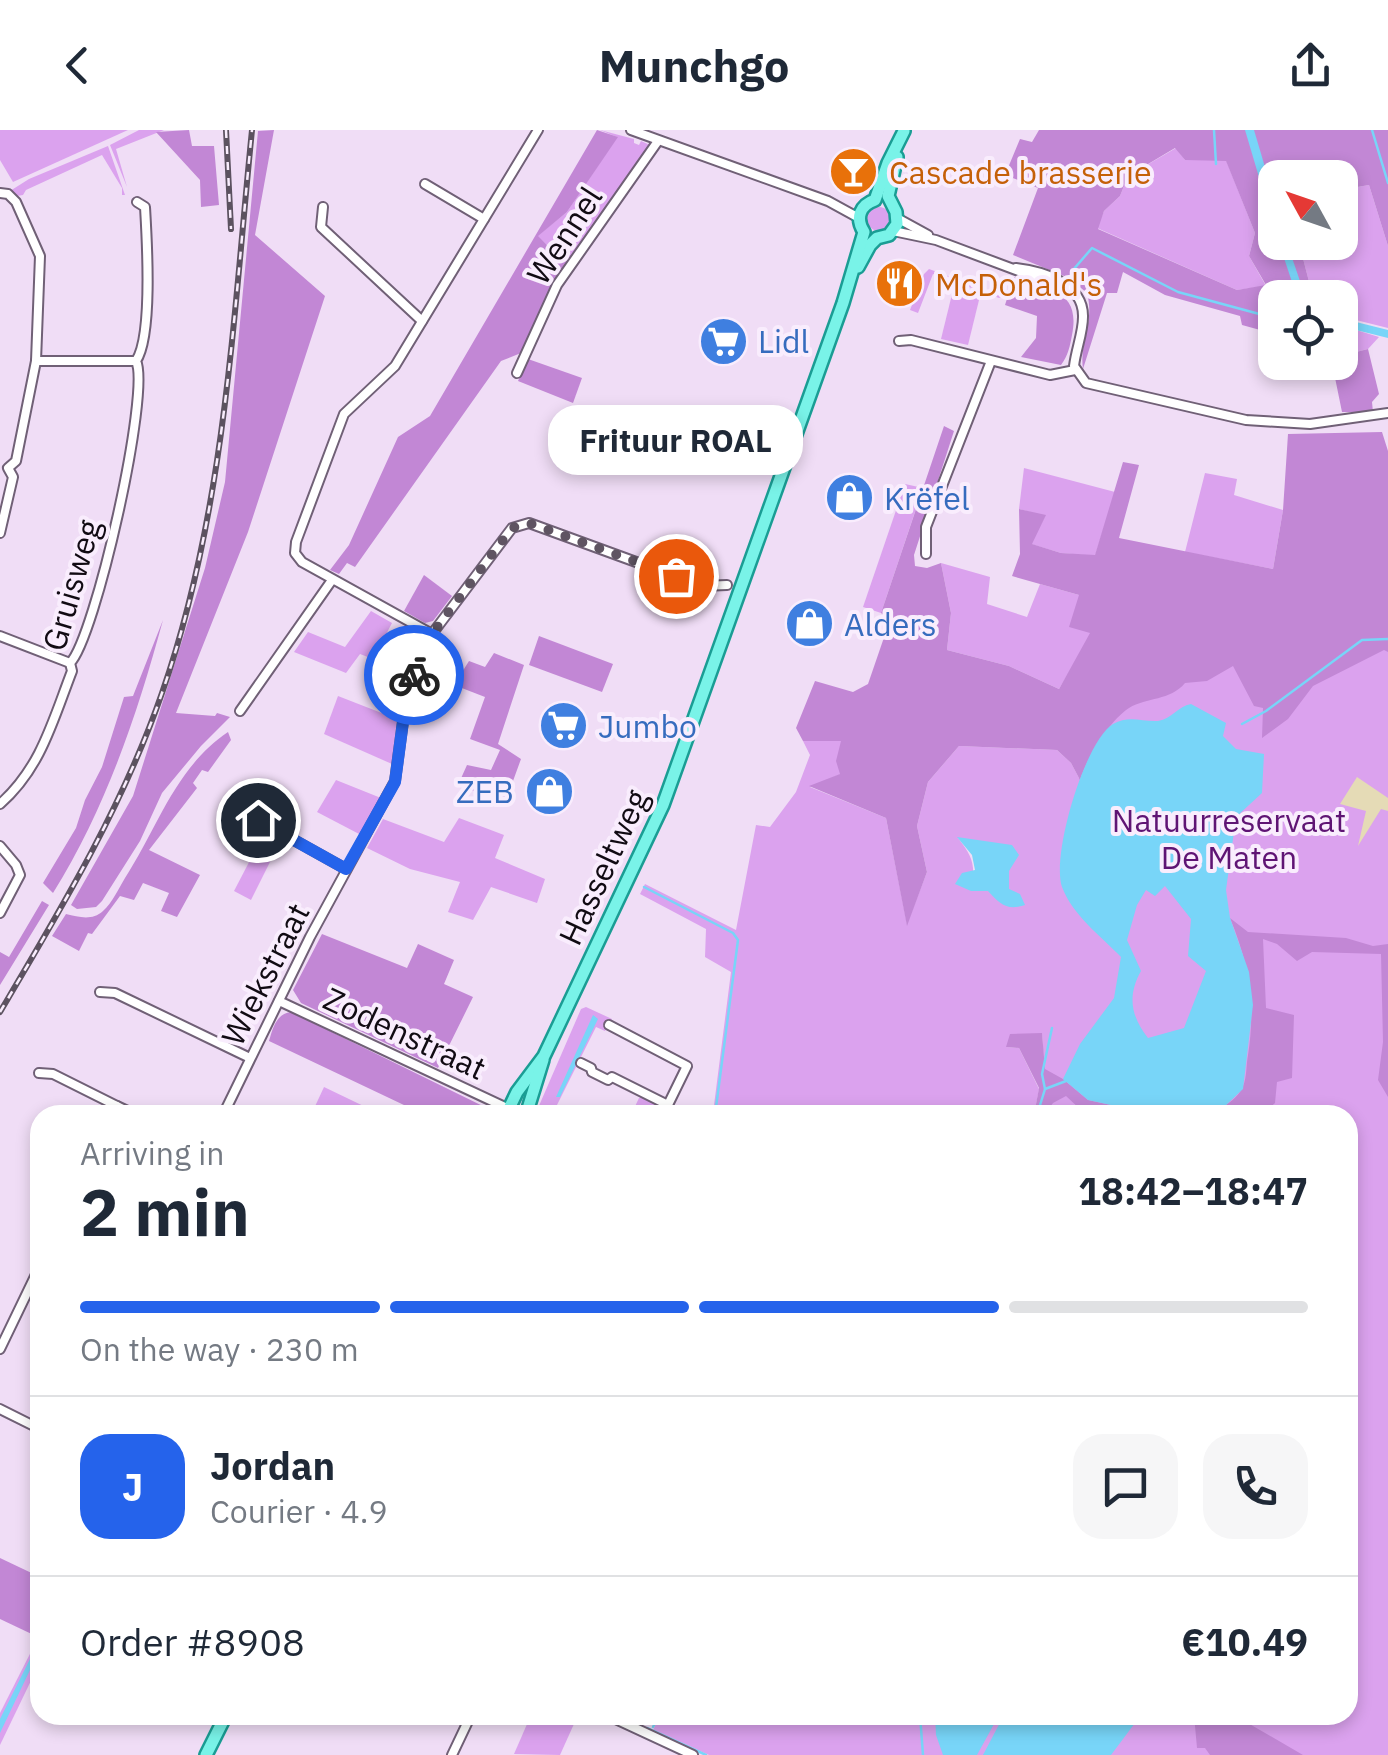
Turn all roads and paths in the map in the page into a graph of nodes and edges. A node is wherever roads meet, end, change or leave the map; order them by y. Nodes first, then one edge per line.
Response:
1 (538, 130) edge
2 (630, 130) edge
3 (905, 130) edge
4 (648, 133) edge
5 (658, 140) junction
6 (426, 184) dead end
7 (4, 194) edge
8 (876, 200) junction
9 (137, 202) dead end
10 (890, 204) junction
11 (323, 207) dead end
12 (860, 213) junction
13 (484, 220) junction
14 (895, 224) junction
15 (864, 232) junction
16 (876, 238) junction
17 (842, 303) junction
18 (422, 321) junction
19 (899, 341) dead end
20 (512, 360) dead end
21 (36, 361) junction
22 (991, 361) junction
23 (136, 362) junction
24 (522, 363) junction
25 (1075, 370) junction
26 (517, 373) dead end
27 (1388, 413) edge
28 (4, 468) edge
29 (0, 533) edge
30 (926, 554) dead end
31 (332, 580) junction
32 (727, 585) dead end
33 (432, 634) junction
34 (0, 636) edge
35 (70, 663) junction
36 (240, 711) dead end
37 (0, 804) edge
38 (258, 820) dead end
39 (0, 846) edge
40 (346, 869) junction
41 (0, 913) edge
42 (100, 992) dead end
43 (280, 1001) junction
44 (610, 1025) dead end
45 (544, 1056) junction
46 (250, 1058) junction
47 (580, 1063) dead end
48 (39, 1073) dead end
49 (115, 1105) edge
50 (228, 1105) edge
51 (492, 1105) edge
52 (513, 1105) edge
53 (529, 1105) edge
54 (668, 1105) joint
55 (30, 1287) edge
56 (0, 1349) edge
57 (0, 1409) edge
58 (30, 1423) edge
59 (221, 1725) edge
60 (467, 1725) edge
61 (628, 1725) edge
62 (206, 1755) edge
63 (452, 1755) edge
64 (693, 1755) edge

1 - 13 street
2 - 4 street
3 - 8 main road
3 - 10 main road
4 - 5 street
5 - 12 street
5 - 24 street, Wennel
6 - 13 street
7 - 21 street
8 - 10 main road
8 - 12 main road
9 - 23 street, Gruisweg
10 - 14 main road
11 - 18 street
12 - 15 main road
13 - 18 street
14 - 16 main road
14 - 25 street
15 - 16 main road
15 - 17 main road, Hasseltweg
16 - 17 main road, Hasseltweg
17 - 45 main road, Hasseltweg
18 - 31 street
19 - 22 street
20 - 24 street
21 - 23 street
21 - 28 street
22 - 25 street
22 - 30 street
23 - 35 street, Gruisweg
24 - 26 street, Wennel
25 - 27 street
28 - 29 street
31 - 33 street
31 - 36 street
32 - 33 street, Wiekstraat
33 - 40 street, Wiekstraat
34 - 35 street
35 - 37 street, Gruisweg
38 - 40 street
39 - 41 street
40 - 43 street, Wiekstraat
42 - 46 street
43 - 46 street, Wiekstraat
43 - 51 street, Zodenstraat
44 - 54 street
45 - 52 main road, Hasseltweg
45 - 53 main road, Hasseltweg
46 - 50 street, Wiekstraat
47 - 54 street
48 - 49 street
55 - 56 street
57 - 58 street
59 - 62 main road
60 - 63 street
61 - 64 street

